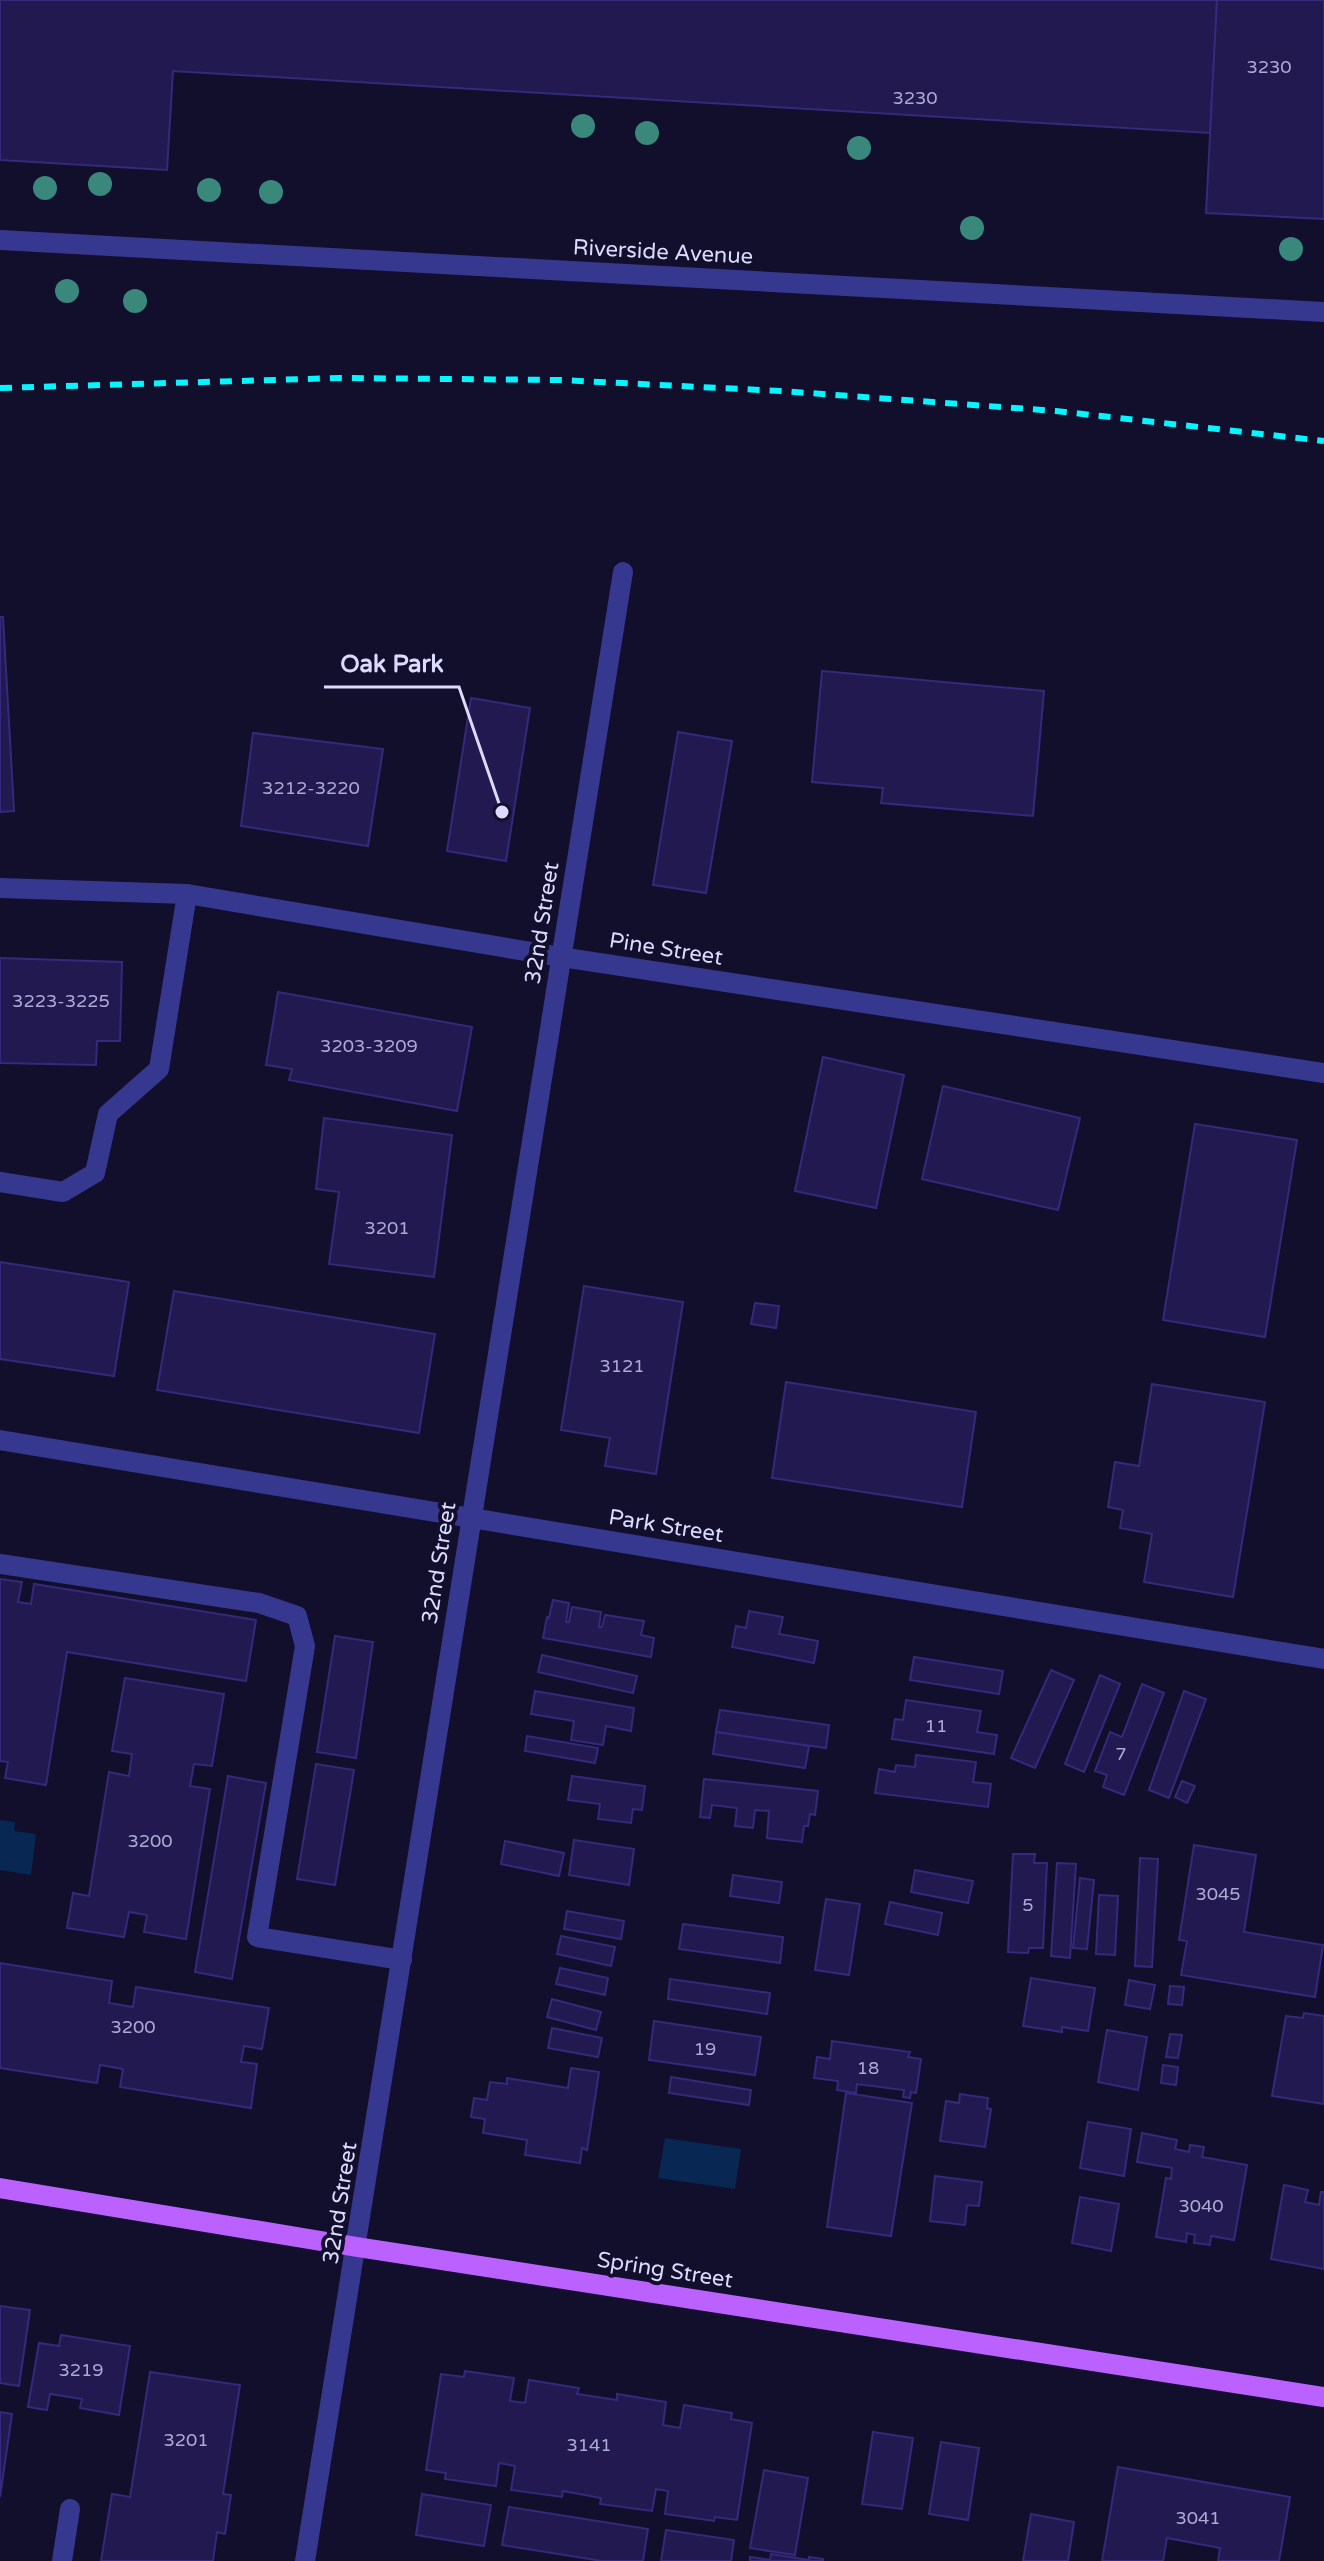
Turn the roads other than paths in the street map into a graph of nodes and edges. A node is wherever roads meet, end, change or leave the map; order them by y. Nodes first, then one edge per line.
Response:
1 (0, 240) edge
2 (1324, 312) edge
3 (623, 572) dead end
4 (0, 888) edge
5 (187, 894) junction
6 (561, 957) junction
7 (1324, 1073) edge
8 (0, 1182) edge
9 (0, 1440) edge
10 (470, 1518) junction
11 (0, 1564) edge
12 (1324, 1659) edge
13 (402, 1960) junction
14 (0, 2188) edge
15 (357, 2247) junction
16 (1324, 2397) edge
17 (70, 2509) dead end
18 (62, 2561) edge
19 (305, 2561) edge

1 - 2 street, Riverside Avenue
3 - 6 street, 32nd Street
4 - 5 street, Pine Street
5 - 6 street, Pine Street
5 - 8 street
6 - 7 street, Pine Street
6 - 10 street, 32nd Street
9 - 10 street, Park Street
10 - 12 street, Park Street
10 - 13 street, 32nd Street
11 - 13 street
13 - 15 street, 32nd Street
14 - 15 main road, Spring Street
15 - 16 main road, Spring Street
15 - 19 street, 32nd Street
17 - 18 street

